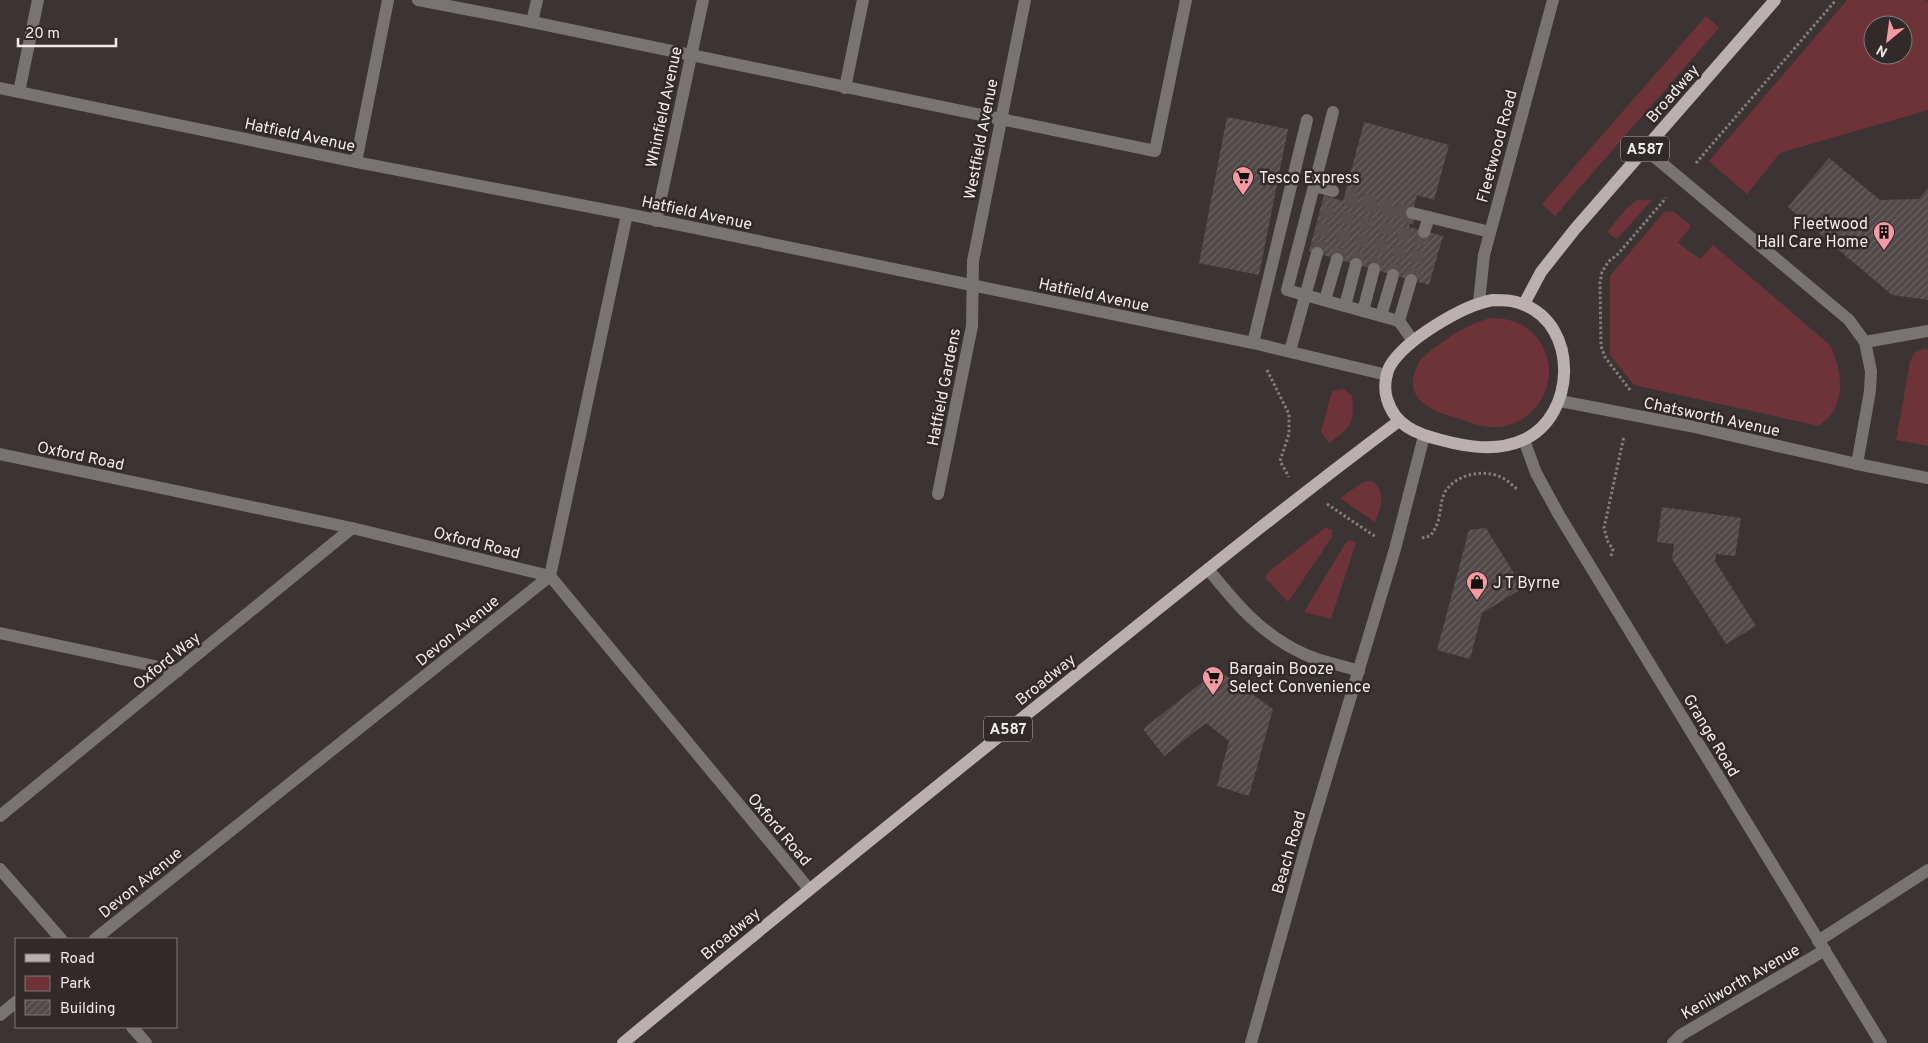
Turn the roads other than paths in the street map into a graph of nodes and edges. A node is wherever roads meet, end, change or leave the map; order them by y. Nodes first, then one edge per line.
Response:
1 (38, 0) edge
2 (388, 0) edge
3 (418, 0) edge
4 (537, 0) edge
5 (703, 0) edge
6 (863, 0) edge
7 (1025, 0) edge
8 (1186, 0) edge
9 (1553, 0) edge
10 (1775, 0) edge
11 (532, 22) junction
12 (691, 56) junction
13 (0, 88) edge
14 (845, 88) junction
15 (19, 92) junction
16 (1333, 112) dead end
17 (1000, 120) junction
18 (1307, 120) dead end
19 (1645, 149) junction
20 (356, 162) junction
21 (1314, 186) junction
22 (1336, 194) tunnel mouth
23 (1412, 212) tunnel mouth
24 (627, 214) junction
25 (1429, 217) junction
26 (656, 220) junction
27 (1424, 232) tunnel mouth
28 (1490, 232) junction
29 (1317, 253) tunnel mouth
30 (1336, 259) tunnel mouth
31 (1356, 264) tunnel mouth
32 (1374, 269) tunnel mouth
33 (1393, 275) tunnel mouth
34 (1411, 280) tunnel mouth
35 (972, 286) junction
36 (1306, 295) junction
37 (1325, 300) junction
38 (1479, 302) junction
39 (1524, 304) junction
40 (1345, 306) junction
41 (1363, 311) junction
42 (1381, 316) junction
43 (1399, 321) junction
44 (1928, 331) edge
45 (1413, 341) junction
46 (1865, 342) junction
47 (1253, 343) junction
48 (1290, 351) junction
49 (1387, 375) junction
50 (1560, 401) junction
51 (1399, 421) junction
52 (1424, 436) junction
53 (1524, 440) junction
54 (0, 454) edge
55 (1857, 464) junction
56 (1928, 478) edge
57 (938, 494) dead end
58 (352, 528) junction
59 (1208, 568) junction
60 (550, 576) junction
61 (0, 633) edge
62 (178, 671) junction
63 (1359, 671) junction
64 (0, 816) edge
65 (0, 869) edge
66 (1928, 870) edge
67 (809, 889) junction
68 (60, 938) edge
69 (96, 938) edge
70 (1821, 946) junction
71 (15, 1003) edge
72 (0, 1015) edge
73 (133, 1028) edge
74 (146, 1043) edge
75 (622, 1043) edge
76 (1251, 1043) edge
77 (1673, 1043) edge
78 (1881, 1043) edge

1 - 15 street
2 - 20 street
3 - 11 street
4 - 11 street
5 - 12 street, Whinfield Avenue
6 - 14 street
7 - 17 street, Westfield Avenue
8 - 17 street
9 - 28 street, Fleetwood Road
10 - 19 main road, Broadway / A587
11 - 12 street
12 - 14 street
12 - 26 street, Whinfield Avenue
13 - 15 street, Hatfield Avenue
14 - 17 street
15 - 20 street, Hatfield Avenue
16 - 21 street
17 - 35 street, Westfield Avenue
18 - 47 street
19 - 39 main road, Broadway / A587
19 - 46 street
20 - 24 street, Hatfield Avenue
21 - 22 street
21 - 36 street
23 - 25 street
24 - 26 street, Hatfield Avenue
24 - 60 street
25 - 27 street
25 - 28 street
26 - 35 street, Hatfield Avenue
28 - 38 street, Fleetwood Road
29 - 36 street
30 - 37 street
31 - 40 street
32 - 41 street
33 - 42 street
34 - 43 street
35 - 47 street, Hatfield Avenue
35 - 57 street, Hatfield Gardens
36 - 37 street
36 - 48 street
37 - 40 street
38 - 39 main road
38 - 45 main road
39 - 50 main road
40 - 41 street
41 - 42 street
42 - 43 street
43 - 45 street
44 - 46 street
45 - 49 main road
46 - 55 street
47 - 48 street, Hatfield Avenue
48 - 49 street, Hatfield Avenue
49 - 51 main road
50 - 53 main road
50 - 55 street, Chatsworth Avenue
51 - 52 main road
51 - 59 main road, Broadway / A587
52 - 53 main road
52 - 63 street, Beach Road
53 - 70 street, Grange Road
54 - 58 street, Oxford Road
55 - 56 street, Chatsworth Avenue
58 - 60 street, Oxford Road
58 - 62 street, Oxford Way
59 - 63 street
59 - 67 main road, Broadway / A587
60 - 67 street, Oxford Road
60 - 69 street, Devon Avenue
61 - 62 street
62 - 64 street, Oxford Way
63 - 76 street, Beach Road
65 - 68 street
66 - 70 street, Kenilworth Avenue
67 - 75 main road, Broadway / A587
70 - 77 street, Kenilworth Avenue
70 - 78 street, Grange Road
71 - 72 street
73 - 74 street

